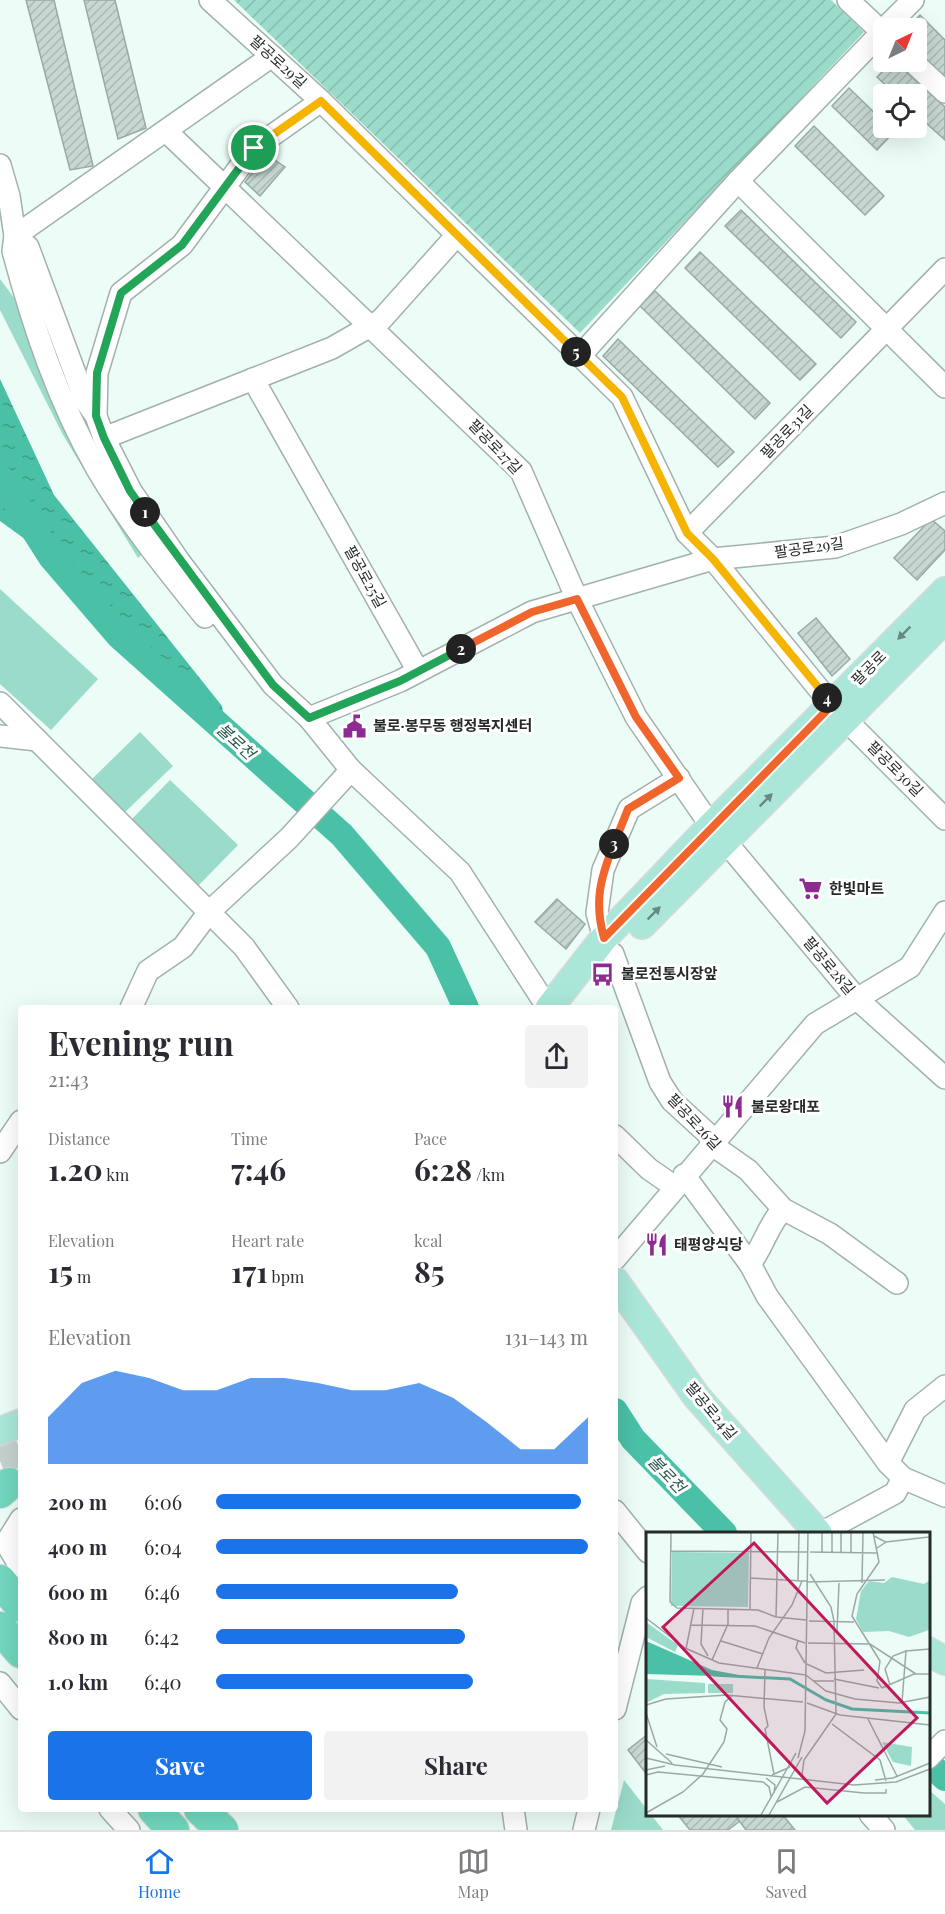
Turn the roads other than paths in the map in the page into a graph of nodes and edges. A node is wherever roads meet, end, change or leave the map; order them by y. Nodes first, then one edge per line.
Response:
1 (210, 0) edge
2 (848, 0) edge
3 (913, 0) edge
4 (896, 18) edge
5 (873, 22) edge
6 (873, 41) edge
7 (272, 56) junction
8 (924, 72) edge
9 (945, 92) edge
10 (321, 101) junction
11 (166, 131) junction
12 (0, 165) edge
13 (738, 181) junction
14 (225, 186) junction
15 (457, 235) junction
16 (15, 236) junction
17 (945, 269) edge
18 (372, 325) junction
19 (885, 330) junction
20 (580, 356) junction
21 (254, 379) junction
22 (945, 387) edge
23 (96, 416) junction
24 (104, 438) junction
25 (945, 503) edge
26 (687, 533) junction
27 (713, 559) junction
28 (945, 591) edge
29 (577, 599) junction
30 (945, 619) edge
31 (418, 672) junction
32 (273, 685) junction
33 (0, 703) edge
34 (839, 712) junction
35 (309, 718) junction
36 (0, 736) edge
37 (37, 740) junction
38 (346, 775) junction
39 (679, 778) junction
40 (945, 819) edge
41 (718, 834) junction
42 (209, 912) junction
43 (945, 912) edge
44 (945, 934) edge
45 (609, 946) junction
46 (910, 967) junction
47 (857, 999) junction
48 (132, 1005) edge
49 (286, 1005) edge
50 (547, 1005) edge
51 (552, 1005) edge
52 (945, 1078) edge
53 (18, 1125) edge
54 (618, 1139) edge
55 (712, 1142) junction
56 (0, 1152) edge
57 (680, 1181) junction
58 (783, 1209) junction
59 (618, 1255) edge
60 (750, 1264) junction
61 (897, 1283) dead end
62 (618, 1285) edge
63 (945, 1386) edge
64 (18, 1423) edge
65 (0, 1431) edge
66 (896, 1470) junction
67 (945, 1497) edge
68 (618, 1515) edge
69 (18, 1524) edge
70 (819, 1532) edge
71 (822, 1532) edge
72 (646, 1550) edge
73 (18, 1563) edge
74 (0, 1581) edge
75 (646, 1599) edge
76 (0, 1602) edge
77 (18, 1602) edge
78 (18, 1622) edge
79 (0, 1628) edge
80 (18, 1649) edge
81 (0, 1683) edge
82 (618, 1696) edge
83 (18, 1705) edge
84 (945, 1741) edge
85 (930, 1756) edge
86 (113, 1812) edge
87 (157, 1812) edge
88 (187, 1812) edge
89 (203, 1812) edge
90 (218, 1812) edge
91 (513, 1812) edge
92 (588, 1812) edge
93 (871, 1815) edge
94 (129, 1830) edge
95 (173, 1830) edge
96 (202, 1830) edge
97 (222, 1830) edge
98 (237, 1830) edge
99 (516, 1830) edge
100 (584, 1830) edge
101 (885, 1830) edge

1 - 7 street, 팔공로29길
2 - 5 street
3 - 4 street
6 - 13 street
7 - 10 street, 팔공로29길
7 - 11 street
8 - 9 street
10 - 14 street
10 - 15 street, 팔공로29길
11 - 14 street, 팔공로27길
11 - 16 street
12 - 16 street
13 - 19 street
13 - 20 street
14 - 18 street, 팔공로27길
14 - 23 street
15 - 18 street
15 - 20 street, 팔공로29길
16 - 23 street
16 - 32 street
17 - 19 street, 팔공로31길
18 - 21 street
18 - 29 street, 팔공로27길
19 - 22 street
19 - 26 street, 팔공로31길
20 - 26 street, 팔공로29길
21 - 24 street
21 - 31 street, 팔공로25길
23 - 24 street
24 - 32 street
25 - 27 street, 팔공로29길
26 - 27 street, 팔공로29길
27 - 29 street, 팔공로29길
27 - 34 street, 팔공로29길
28 -> 34 main road, 팔공로
29 - 31 street
29 - 39 street, 팔공로27길
30 - 34 main road, 팔공로
31 - 35 street
32 - 35 street
33 - 37 street
34 - 40 street, 팔공로30길
34 - 41 main road, 팔공로
35 - 38 street
36 - 37 street
37 - 42 street
38 - 42 street
38 - 50 street
39 - 41 street, 팔공로27길
39 - 45 street, 팔공로26길
41 - 45 main road, 팔공로
41 - 47 street, 팔공로28길
42 - 48 street
42 - 49 street
43 - 46 street
44 - 46 street
45 - 51 main road, 팔공로
45 - 55 street, 팔공로26길
46 - 47 street
47 - 52 street, 팔공로28길
47 - 55 street
53 - 56 street
54 - 57 street
55 - 57 street
55 - 58 street, 팔공로26길
57 - 59 street
57 - 60 street
58 - 60 street
58 - 61 street, 팔공로26길
60 - 66 street
62 - 70 main road, 팔공로24길
63 - 66 street, 팔공로24길
64 - 65 main road
66 - 67 street
66 - 71 street, 팔공로24길
68 - 72 street
69 - 73 street
74 - 77 highway
75 - 82 street
76 - 78 highway
79 - 80 highway
81 - 83 street
84 - 85 street
86 - 94 street
87 - 95 highway
88 - 96 highway
89 - 97 highway
90 - 98 street
91 - 99 street
92 - 100 street
93 - 101 street

